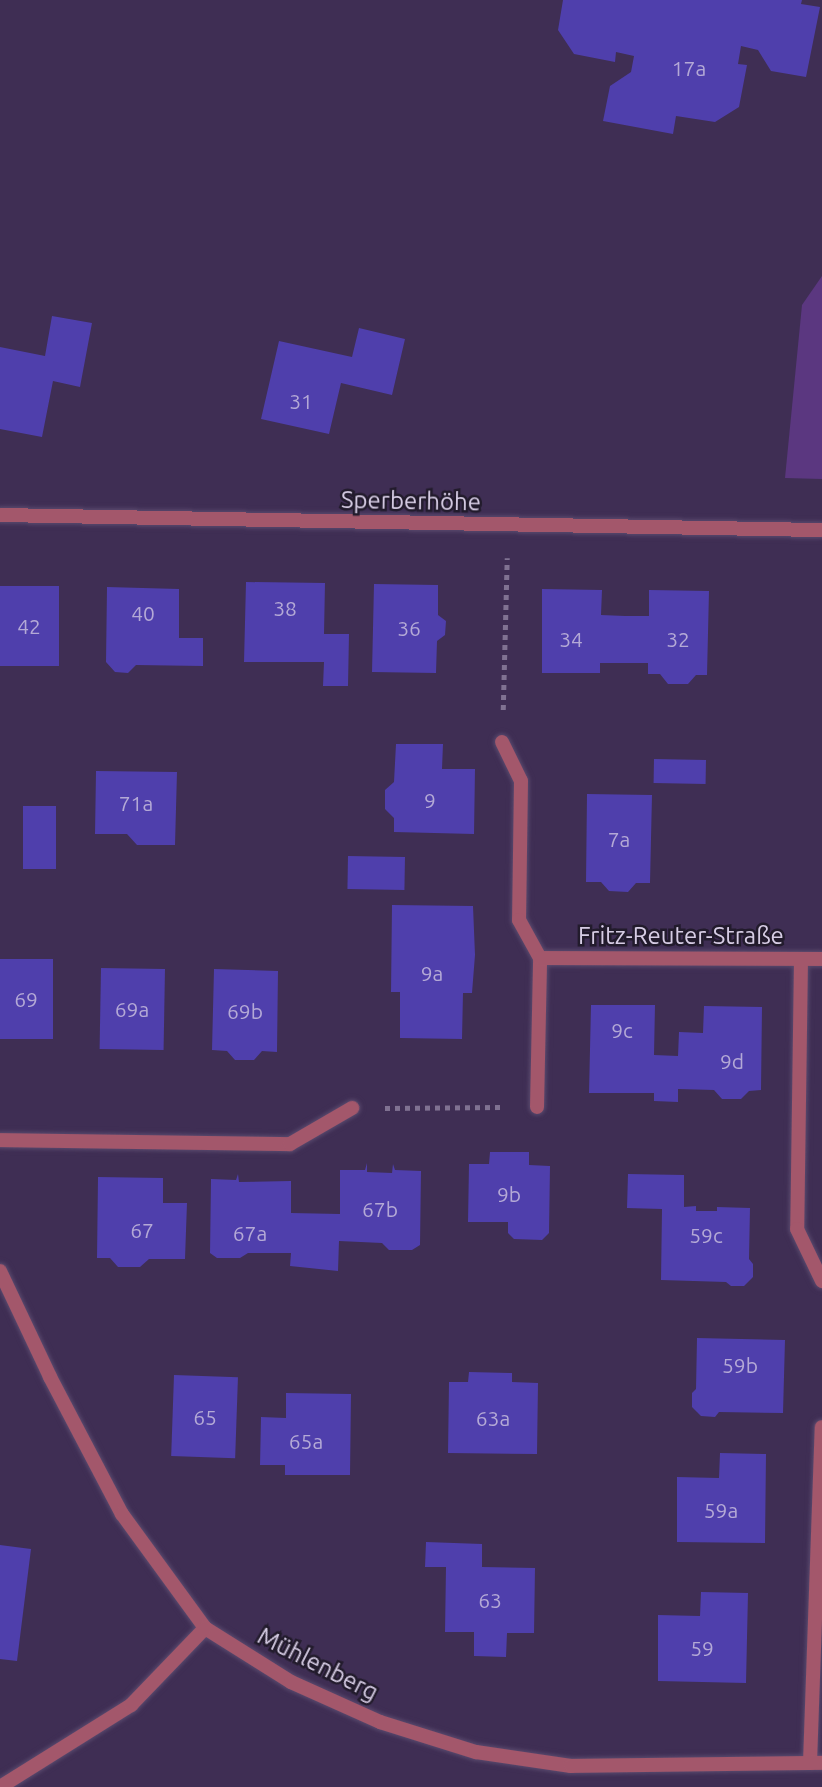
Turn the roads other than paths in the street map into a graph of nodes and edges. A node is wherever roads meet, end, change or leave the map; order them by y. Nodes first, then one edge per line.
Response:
1 (0, 514) edge
2 (822, 530) edge
3 (502, 742) road end
4 (540, 958) junction
5 (801, 959) junction
6 (822, 959) edge
7 (537, 1107) road end
8 (352, 1108) road end
9 (0, 1140) edge
10 (0, 1271) edge
11 (822, 1281) edge
12 (822, 1427) edge
13 (205, 1628) junction
14 (816, 1763) edge
15 (0, 1787) edge

1 - 2 street, Sperberhöhe
3 - 4 street
4 - 5 street, Fritz-Reuter-Straße
4 - 7 street
5 - 6 street, Fritz-Reuter-Straße
5 - 11 street
8 - 9 street
10 - 13 street, Mühlenberg
12 - 14 street
13 - 14 street, Mühlenberg
13 - 15 street

